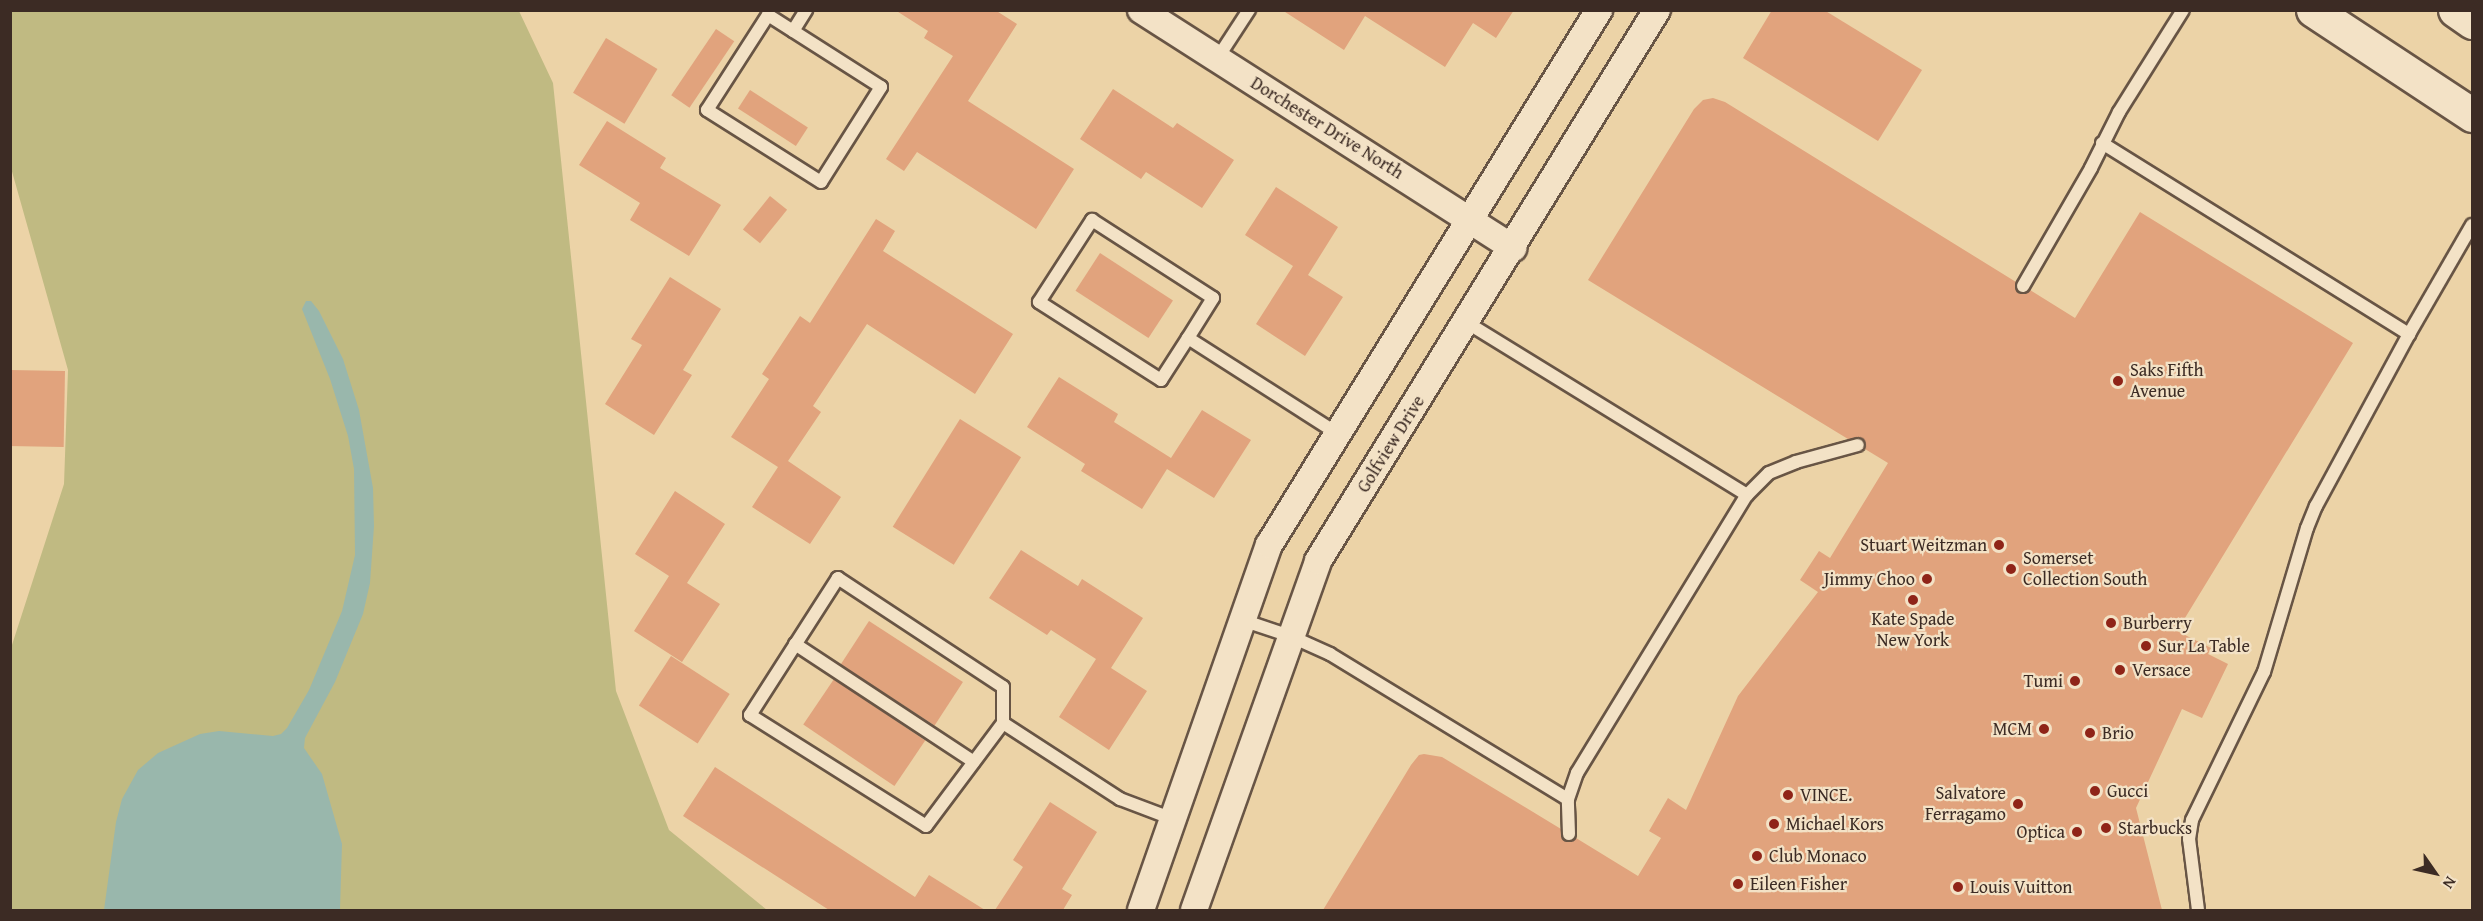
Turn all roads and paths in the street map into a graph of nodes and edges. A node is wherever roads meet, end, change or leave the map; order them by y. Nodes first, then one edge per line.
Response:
1 (806, 10) edge
2 (1141, 10) edge
3 (1249, 10) edge
4 (1599, 10) edge
5 (1657, 10) edge
6 (2182, 10) edge
7 (2313, 10) edge
8 (2455, 10) edge
9 (2472, 22) edge
10 (793, 31) junction
11 (1217, 59) junction
12 (2472, 115) edge
13 (2102, 144) junction
14 (1472, 220) junction
15 (2472, 225) edge
16 (1513, 248) junction
17 (2023, 286) dead end
18 (1466, 322) junction
19 (2409, 334) junction
20 (1188, 338) junction
21 (1338, 434) junction
22 (1858, 445) dead end
23 (1747, 495) junction
24 (1242, 620) junction
25 (1290, 636) junction
26 (795, 644) junction
27 (1003, 723) junction
28 (974, 762) junction
29 (1568, 799) junction
30 (1173, 819) junction
31 (1569, 834) dead end
32 (1141, 910) edge
33 (1194, 910) edge
34 (2198, 910) edge

1 - 10 lane
2 - 11 street, Dorchester Drive North
3 - 11 lane
4 - 14 street
5 - 16 street, Golfview Drive
6 - 13 lane
7 - 12 main road
8 - 9 main road
10 - 10 lane
11 - 14 street, Dorchester Drive North
13 - 17 lane
13 - 19 lane
14 - 16 street, Dorchester Drive North
14 - 21 street
15 - 19 lane
16 - 18 street, Golfview Drive
18 - 23 lane
18 - 25 street, Golfview Drive
19 - 34 lane
20 - 20 lane
20 - 21 lane
21 - 24 street
22 - 23 lane
23 - 29 lane
24 - 25 lane
24 - 30 street
25 - 29 lane
25 - 33 street, Golfview Drive
26 - 27 lane
26 - 28 lane
26 - 28 lane
27 - 28 lane
27 - 30 lane
29 - 31 lane
30 - 32 street

